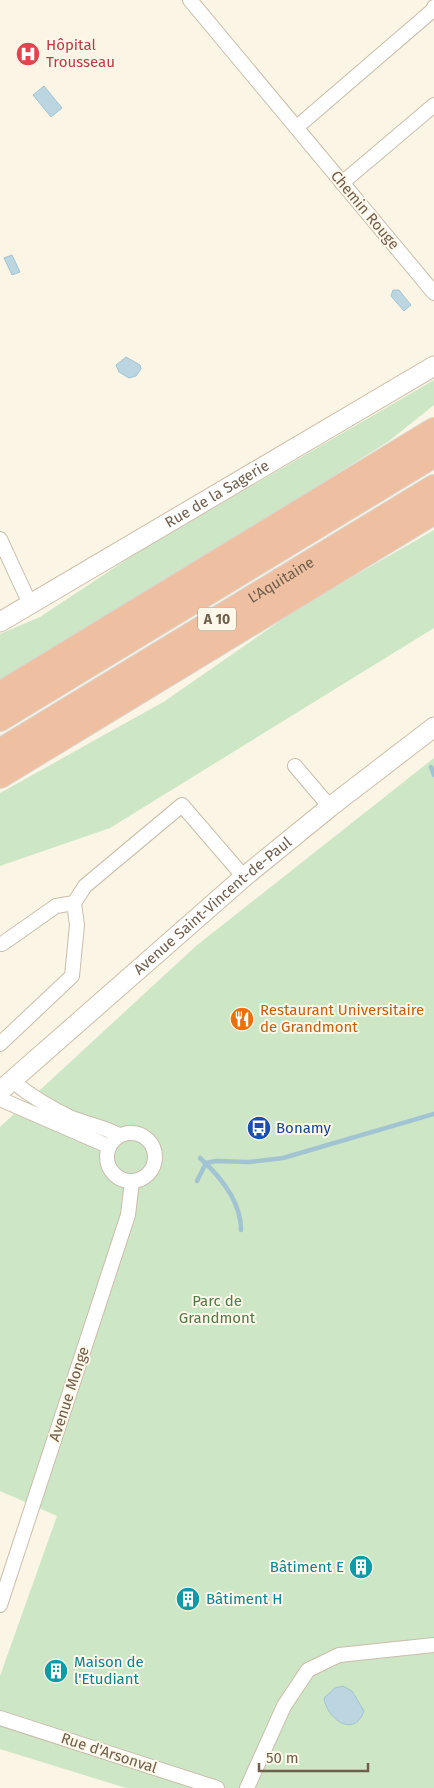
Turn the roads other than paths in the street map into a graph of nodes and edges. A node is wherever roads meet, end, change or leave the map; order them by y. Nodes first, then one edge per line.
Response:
1 (190, 0) edge
2 (434, 6) edge
3 (434, 106) edge
4 (297, 127) junction
5 (342, 183) junction
6 (434, 293) edge
7 (434, 366) edge
8 (434, 415) edge
9 (434, 430) edge
10 (434, 454) edge
11 (343, 486) junction
12 (434, 487) edge
13 (431, 514) edge
14 (0, 538) edge
15 (30, 604) junction
16 (0, 622) edge
17 (0, 694) edge
18 (0, 719) edge
19 (434, 727) edge
20 (0, 751) edge
21 (295, 766) dead end
22 (0, 776) edge
23 (330, 807) junction
24 (244, 877) junction
25 (74, 903) junction
26 (2, 944) dead end
27 (0, 1044) edge
28 (6, 1086) edge
29 (0, 1099) edge
30 (119, 1135) junction
31 (108, 1146) junction
32 (132, 1181) junction
33 (0, 1605) edge
34 (434, 1645) edge
35 (0, 1718) edge
36 (217, 1788) edge
37 (247, 1788) edge

1 - 4 street, Chemin Rouge
2 - 4 street
3 - 5 street
4 - 5 street, Chemin Rouge
5 - 6 street, Chemin Rouge
7 - 15 street, Rue de la Sagerie
8 - 11 highway
9 - 11 highway
10 - 18 highway, L'Aquitaine / A 10
11 - 17 highway
12 - 20 highway, L'Aquitaine / A 10
13 - 22 highway
14 - 15 street
15 - 16 street, Rue de la Sagerie
19 - 23 street, Avenue Saint-Vincent-de-Paul
21 - 23 street
23 - 24 street, Avenue Saint-Vincent-de-Paul
24 - 25 street
24 - 28 street, Avenue Saint-Vincent-de-Paul
25 - 26 street
25 - 27 street
28 - 30 street
29 - 31 street
30 - 31 street
30 - 32 street
31 - 32 street
32 - 33 street, Avenue Monge
34 - 37 street
35 - 36 street, Rue d'Arsonval

